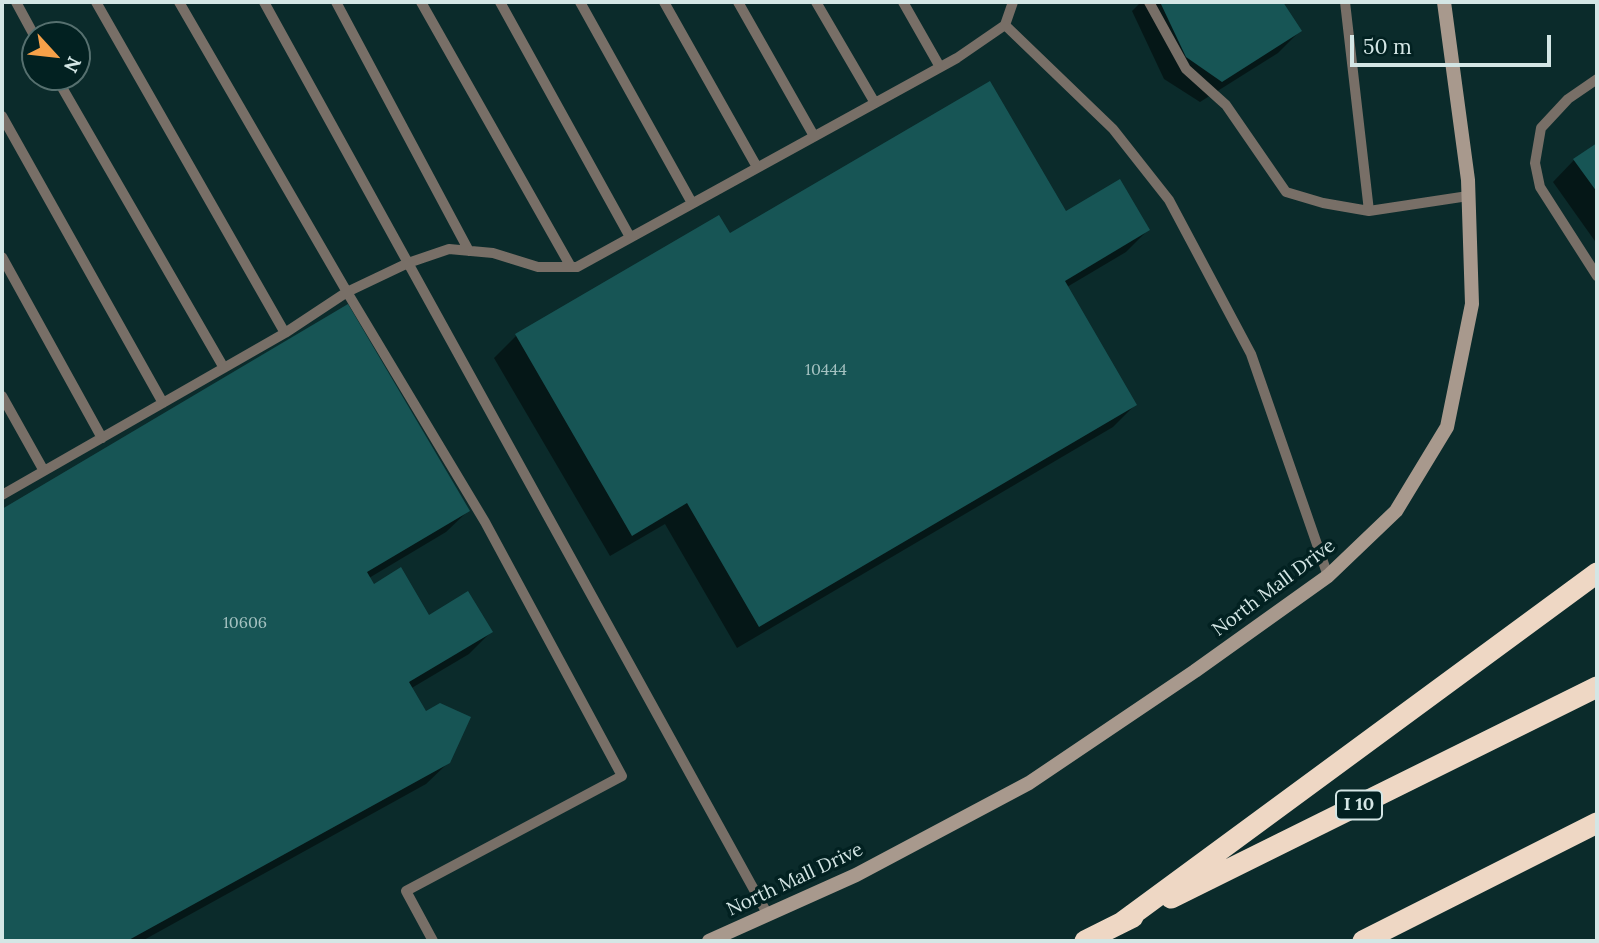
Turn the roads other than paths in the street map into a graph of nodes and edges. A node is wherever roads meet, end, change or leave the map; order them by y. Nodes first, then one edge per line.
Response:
1 (16, 2) edge
2 (96, 2) edge
3 (179, 2) edge
4 (264, 2) edge
5 (336, 2) edge
6 (421, 2) edge
7 (500, 2) edge
8 (580, 2) edge
9 (664, 2) edge
10 (738, 2) edge
11 (816, 2) edge
12 (903, 2) edge
13 (1013, 2) edge
14 (1149, 2) edge
15 (1345, 2) edge
16 (1444, 2) edge
17 (26, 21) edge
18 (1005, 25) junction
19 (940, 67) junction
20 (1597, 79) edge
21 (64, 91) edge
22 (875, 103) junction
23 (2, 116) edge
24 (814, 136) junction
25 (757, 167) junction
26 (1468, 196) junction
27 (692, 203) junction
28 (1369, 211) junction
29 (631, 237) junction
30 (470, 251) junction
31 (2, 257) edge
32 (408, 263) junction
33 (571, 267) junction
34 (1597, 276) edge
35 (347, 292) junction
36 (285, 333) junction
37 (224, 369) junction
38 (2, 396) edge
39 (163, 403) junction
40 (102, 438) junction
41 (44, 471) junction
42 (2, 495) edge
43 (1597, 573) edge
44 (1328, 576) junction
45 (1597, 687) edge
46 (1597, 823) edge
47 (768, 915) junction
48 (1121, 923) junction
49 (433, 941) edge
50 (709, 941) edge
51 (1085, 941) edge
52 (1363, 941) edge

1 - 17 lane
2 - 36 lane
3 - 35 lane
4 - 32 lane
5 - 30 lane
6 - 33 lane
7 - 29 lane
8 - 27 lane
9 - 25 lane
10 - 24 lane
11 - 22 lane
12 - 19 lane
13 - 18 lane
14 - 28 lane
15 - 28 lane
16 - 26 street, North Mall Drive
18 - 19 lane
18 - 44 lane
19 - 22 lane
20 - 34 lane
21 - 37 lane
22 - 24 lane
23 - 39 lane
24 - 25 lane
25 - 27 lane
26 - 28 lane
26 - 44 street, North Mall Drive
27 - 29 lane
29 - 33 lane
30 - 32 lane
30 - 33 lane
31 - 40 lane
32 - 35 lane
32 - 47 lane
35 - 36 lane
35 - 49 lane
36 - 37 lane
37 - 39 lane
38 - 41 lane
39 - 40 lane
40 - 41 lane
41 - 42 lane
43 - 48 highway
44 - 47 street, North Mall Drive
45 - 48 highway, I 10
46 - 52 highway
47 - 50 street, North Mall Drive
48 - 51 highway, I 10

